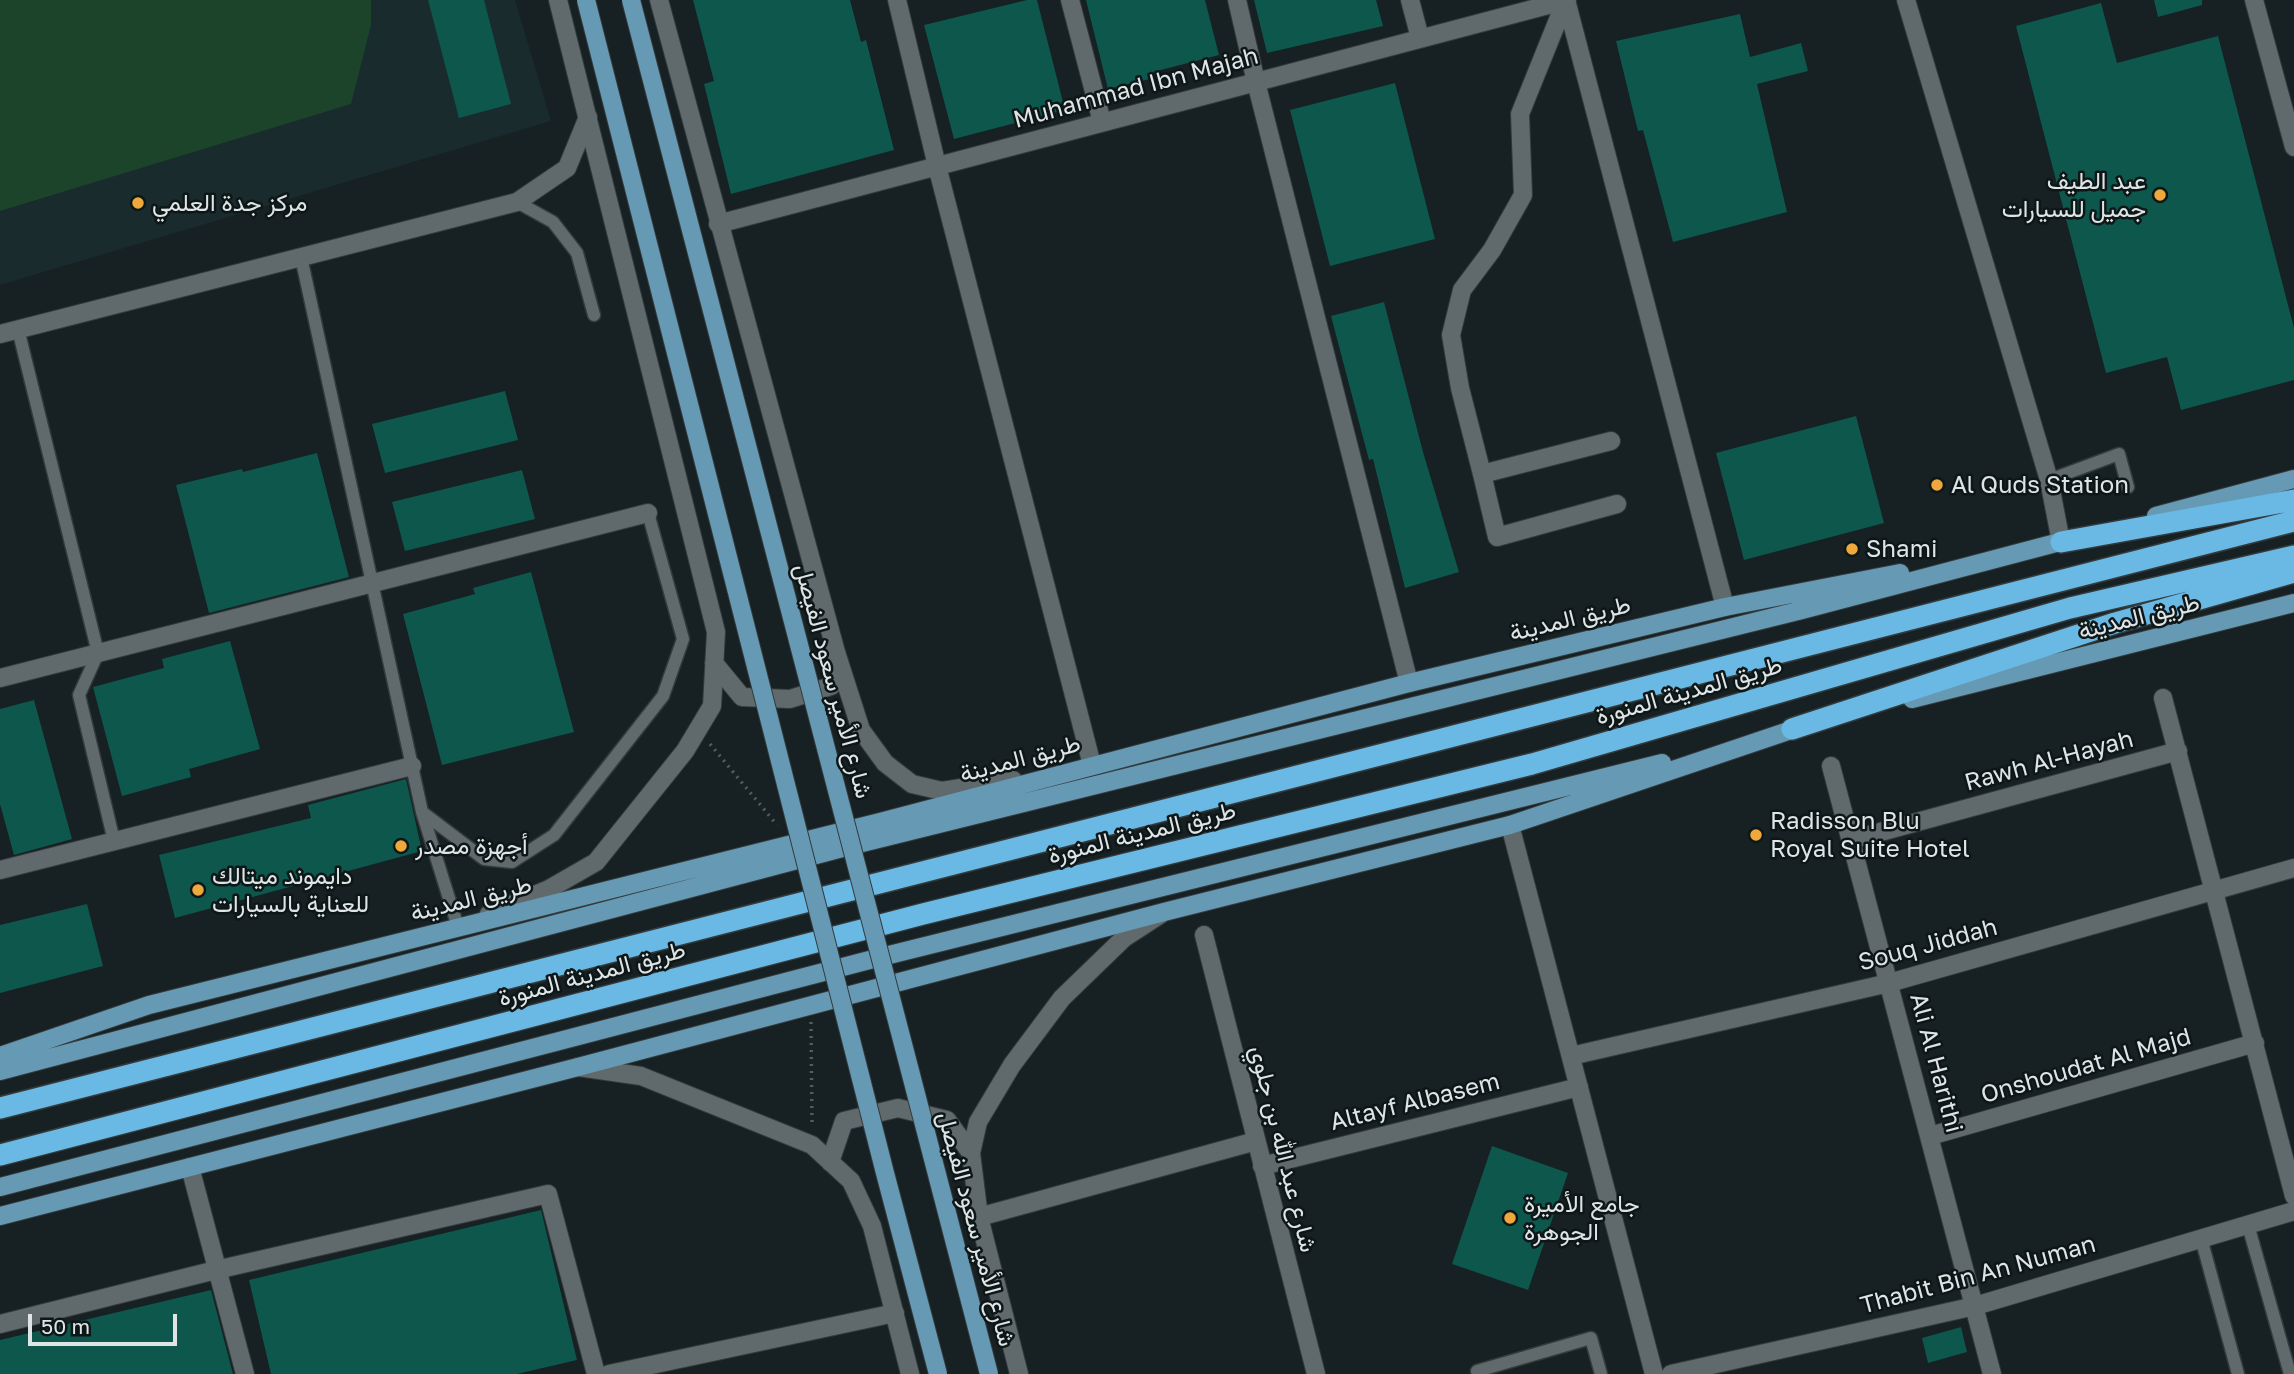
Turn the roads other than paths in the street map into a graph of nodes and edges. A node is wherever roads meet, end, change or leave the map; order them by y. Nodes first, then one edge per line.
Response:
1 (558, 0) edge
2 (586, 0) edge
3 (631, 0) edge
4 (659, 0) edge
5 (897, 0) edge
6 (1070, 0) edge
7 (1237, 0) edge
8 (1410, 0) edge
9 (1566, 0) edge
10 (1906, 0) edge
11 (2253, 0) edge
12 (1420, 38) junction
13 (1256, 82) junction
14 (588, 117) junction
15 (1102, 122) junction
16 (2294, 147) edge
17 (937, 166) junction
18 (517, 202) junction
19 (718, 223) junction
20 (301, 257) junction
21 (594, 315) dead end
22 (18, 329) junction
23 (0, 334) edge
24 (1611, 441) dead end
25 (1482, 474) junction
26 (2294, 479) edge
27 (2049, 480) junction
28 (2128, 487) dead end
29 (2294, 500) edge
30 (1617, 504) dead end
31 (648, 513) joint
32 (2294, 520) edge
33 (2062, 542) junction
34 (2294, 556) edge
35 (2294, 572) edge
36 (372, 583) junction
37 (2294, 604) edge
38 (1725, 607) junction
39 (836, 652) junction
40 (98, 653) junction
41 (714, 663) junction
42 (0, 678) edge
43 (1409, 683) junction
44 (2164, 698) dead end
45 (1792, 729) junction
46 (2178, 751) junction
47 (1092, 765) junction
48 (412, 766) junction
49 (1831, 766) dead end
50 (422, 812) junction
51 (1510, 825) junction
52 (1851, 840) junction
53 (114, 841) junction
54 (850, 846) junction
55 (804, 859) junction
56 (2294, 868) edge
57 (0, 870) edge
58 (2215, 890) junction
59 (1164, 912) junction
60 (458, 927) junction
61 (1204, 935) dead end
62 (881, 957) junction
63 (833, 971) junction
64 (1889, 983) junction
65 (2255, 1043) junction
66 (0, 1056) edge
67 (1572, 1056) junction
68 (578, 1067) junction
69 (0, 1071) edge
70 (1579, 1087) junction
71 (0, 1108) edge
72 (1930, 1136) junction
73 (1256, 1141) junction
74 (971, 1153) junction
75 (0, 1155) edge
76 (830, 1162) junction
77 (1262, 1166) junction
78 (190, 1167) junction
79 (0, 1187) edge
80 (2294, 1196) edge
81 (2294, 1210) edge
82 (0, 1216) edge
83 (979, 1217) junction
84 (2248, 1224) junction
85 (2201, 1238) junction
86 (216, 1270) junction
87 (1975, 1306) junction
88 (895, 1313) junction
89 (0, 1324) edge
90 (245, 1374) edge
91 (596, 1374) edge
92 (609, 1374) edge
93 (910, 1374) edge
94 (938, 1374) edge
95 (989, 1374) edge
96 (1020, 1374) edge
97 (1316, 1374) edge
98 (1478, 1374) edge
99 (1601, 1374) edge
100 (1654, 1374) edge
101 (1671, 1374) edge
102 (1992, 1374) edge
103 (2238, 1374) edge
104 (2290, 1374) edge

1 - 14 street
2 - 55 main road, bridge
3 - 54 main road, شارع الأمير سعود الفيصل, bridge
4 - 19 street
5 - 17 street
6 - 15 street
7 - 13 street
8 - 12 street
9 - 12 street, Muhammad Ibn Majah
9 - 25 street
9 - 38 street
10 - 27 street
11 - 16 street
12 - 13 street, Muhammad Ibn Majah
13 - 15 street, Muhammad Ibn Majah
13 - 43 street
14 - 18 street
14 - 41 street
15 - 17 street, Muhammad Ibn Majah
17 - 19 street, Muhammad Ibn Majah
17 - 47 street
18 - 20 street
18 - 21 lane
19 - 39 street
20 - 22 street
20 - 36 lane
22 - 23 street
22 - 40 lane
24 - 25 street
25 - 30 street
26 - 33 main road, طريق المدينة
27 - 28 lane
27 - 33 street
29 - 33 highway
31 - 36 street
31 - 50 lane
32 - 71 highway, طريق المدينة المنورة
33 - 38 main road, طريق المدينة
33 - 54 main road, طريق المدينة
34 - 75 highway, طريق المدينة المنورة
35 - 45 highway
36 - 40 street
36 - 48 lane
37 - 45 main road, طريق المدينة
38 - 43 main road, طريق المدينة
39 - 41 street
39 - 47 street
40 - 42 street
40 - 53 lane
41 - 60 street
43 - 47 main road, طريق المدينة
44 - 46 street
45 - 51 main road, طريق المدينة
45 - 62 main road, طريق المدينة
46 - 52 street, Rawh Al-Hayah
46 - 58 street
47 - 60 main road, طريق المدينة
48 - 50 lane
48 - 53 street
49 - 52 street, Ali Al Harithi
50 - 60 lane
51 - 59 main road, طريق المدينة
51 - 67 street
52 - 64 street, Ali Al Harithi
53 - 57 street
54 - 55 main road, طريق المدينة
54 - 62 main road, شارع الأمير سعود الفيصل, bridge
55 - 63 main road, bridge
55 - 69 main road, طريق المدينة
56 - 58 street, Souq Jiddah
58 - 64 street, Souq Jiddah
58 - 65 street
59 - 68 main road, طريق المدينة
59 - 74 street
60 - 66 main road, طريق المدينة
61 - 73 street, شارع عبد الله بن جلوي
62 - 63 main road, طريق المدينة
62 - 95 main road, شارع الأمير سعود الفيصل, bridge
63 - 79 main road, طريق المدينة
63 - 94 main road, bridge
64 - 67 street, Souq Jiddah
64 - 72 street, Ali Al Harithi
65 - 72 street, Onshoudat Al Majd
65 - 80 street
67 - 70 street
68 - 76 street
68 - 78 main road, طريق المدينة
70 - 77 street, Altayf Albasem
70 - 100 street
72 - 87 street, Ali Al Harithi
73 - 77 street, شارع عبد الله بن جلوي
73 - 83 street
74 - 76 street
74 - 83 street
76 - 88 street
77 - 97 street, شارع عبد الله بن جلوي
78 - 82 main road, طريق المدينة
78 - 86 street
81 - 84 street, Thabit Bin An Numan
83 - 96 street
84 - 85 street, Thabit Bin An Numan
84 - 104 lane
85 - 87 street, Thabit Bin An Numan
85 - 103 lane
86 - 89 street
86 - 90 street
86 - 91 street
87 - 101 street, Thabit Bin An Numan
87 - 102 street, Ali Al Harithi
88 - 92 street
88 - 93 street
98 - 99 lane

